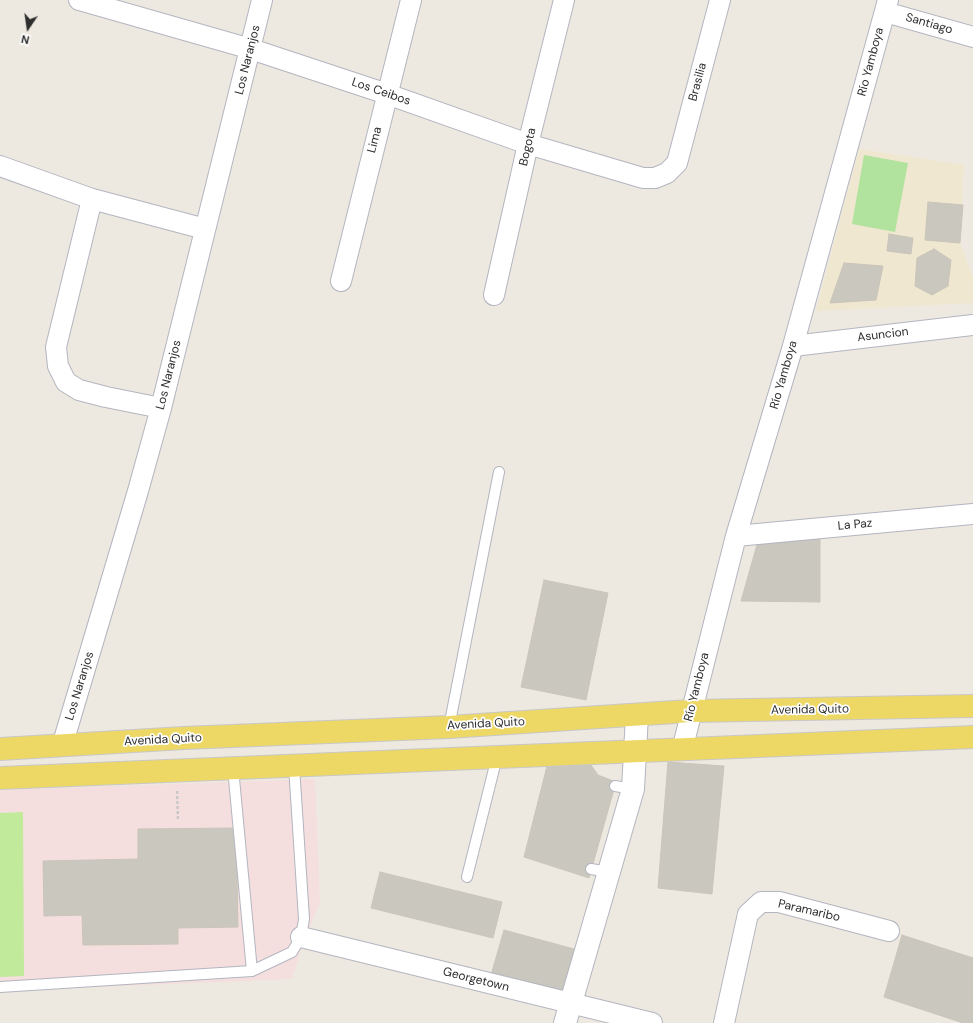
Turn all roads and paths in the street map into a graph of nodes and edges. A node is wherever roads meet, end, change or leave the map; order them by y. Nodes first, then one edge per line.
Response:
1 (80, 0) edge
2 (262, 0) edge
3 (411, 0) edge
4 (564, 0) edge
5 (720, 0) edge
6 (886, 6) edge
7 (973, 37) edge
8 (251, 49) junction
9 (387, 94) junction
10 (528, 144) junction
11 (677, 163) joint
12 (0, 166) edge
13 (92, 199) junction
14 (205, 229) junction
15 (341, 281) dead end
16 (494, 295) dead end
17 (973, 325) edge
18 (793, 346) junction
19 (161, 408) junction
20 (499, 472) dead end
21 (973, 514) edge
22 (736, 536) junction
23 (972, 703) edge
24 (690, 711) junction
25 (637, 715) junction
26 (449, 727) junction
27 (973, 737) edge
28 (62, 746) junction
29 (0, 749) edge
30 (682, 750) junction
31 (636, 752) junction
32 (497, 757) junction
33 (294, 766) junction
34 (233, 768) junction
35 (177, 771) junction
36 (0, 778) edge
37 (178, 820) dead end
38 (467, 877) dead end
39 (889, 931) dead end
40 (301, 937) junction
41 (252, 971) junction
42 (0, 987) edge
43 (567, 1013) edge
44 (652, 1023) edge
45 (724, 1023) edge

1 - 8 street, Los Ceibos
2 - 8 street, Los Naranjos
3 - 9 street, Lima
4 - 10 street, Bogota
5 - 11 street, Brasilia
6 - 7 street, Santiago
6 - 18 street, Río Yamboya
8 - 9 street, Los Ceibos
8 - 14 street, Los Naranjos
9 - 10 street, Los Ceibos
9 - 15 street, Lima
10 - 11 street, Los Ceibos
10 - 16 street, Bogota
12 - 13 street
13 - 14 street
13 - 19 street
14 - 19 street, Los Naranjos
17 - 18 street, Asuncion
18 - 22 street, Río Yamboya
19 - 28 street, Los Naranjos
20 - 26 lane
21 - 22 street, La Paz
22 - 24 street, Río Yamboya
23 - 24 main road, Avenida Quito
24 - 25 main road, Avenida Quito
24 - 30 street, Río Yamboya
25 - 26 main road, Avenida Quito
25 - 31 street
26 - 28 main road, Avenida Quito
27 - 30 main road
28 - 29 main road, Avenida Quito
30 - 31 main road
31 - 32 main road
31 - 43 street
32 - 33 main road
32 - 38 lane
33 - 34 main road
33 - 40 lane
34 - 35 main road
34 - 41 lane
35 - 36 main road
35 - 37 path
39 - 45 street, Paramaribo
40 - 41 lane
40 - 43 street, Georgetown
41 - 42 lane
43 - 44 street, Georgetown

